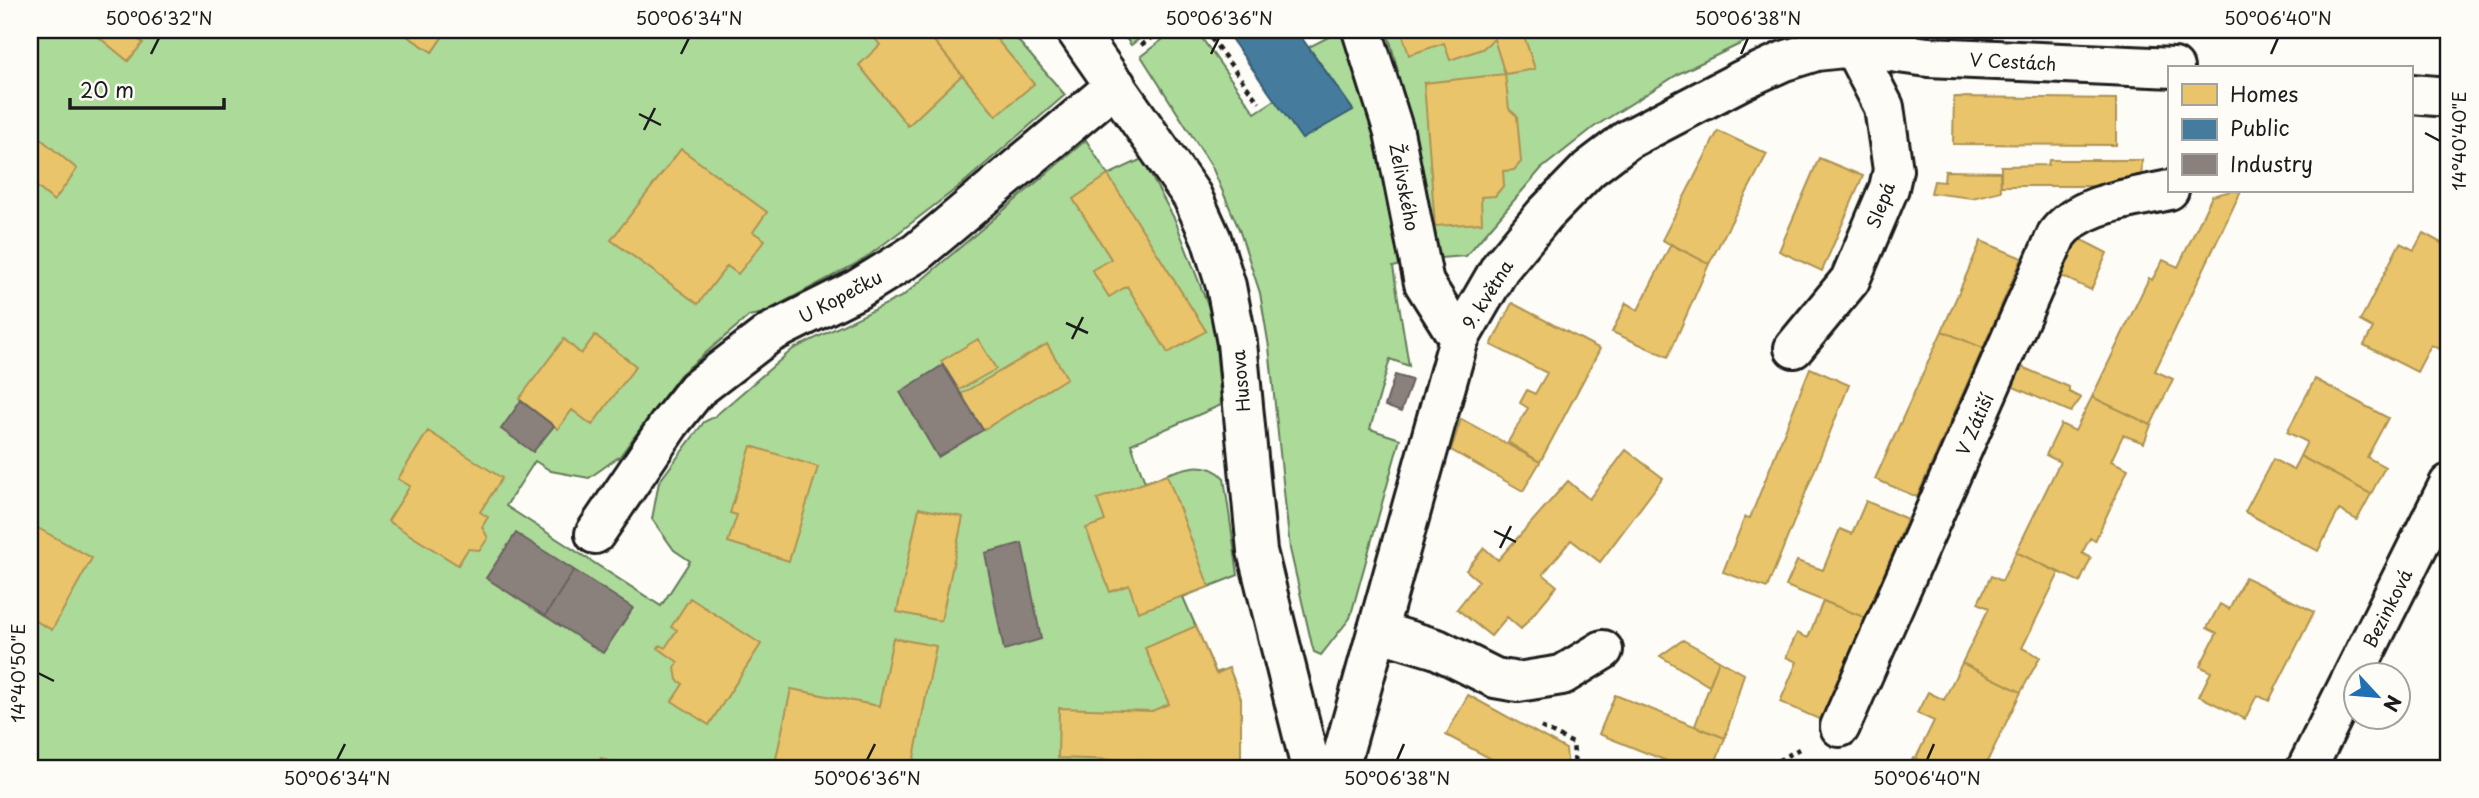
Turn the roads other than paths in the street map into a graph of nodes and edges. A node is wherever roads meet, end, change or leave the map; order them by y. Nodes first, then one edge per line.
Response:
1 (1076, 30) edge
2 (1362, 30) edge
3 (1831, 43) edge
4 (2168, 68) edge
5 (1116, 85) junction
6 (2412, 94) edge
7 (2449, 97) edge
8 (2168, 190) edge
9 (1460, 339) junction
10 (1794, 348) dead end
11 (2449, 484) edge
12 (594, 534) dead end
13 (1377, 631) junction
14 (1603, 650) dead end
15 (1840, 727) dead end
16 (1311, 768) edge
17 (1339, 768) edge
18 (2306, 768) edge

1 - 5 street, Husova
2 - 9 street, Želivského
3 - 4 street, V Cestách
3 - 9 street, 9. května
3 - 10 street, Slepá
5 - 12 street, U Kopečku
5 - 16 street, Husova
6 - 7 street
8 - 15 street, V Zátiší
9 - 13 street, 9. května
11 - 18 street, Bezinková
13 - 14 street
13 - 17 street, 9. května

